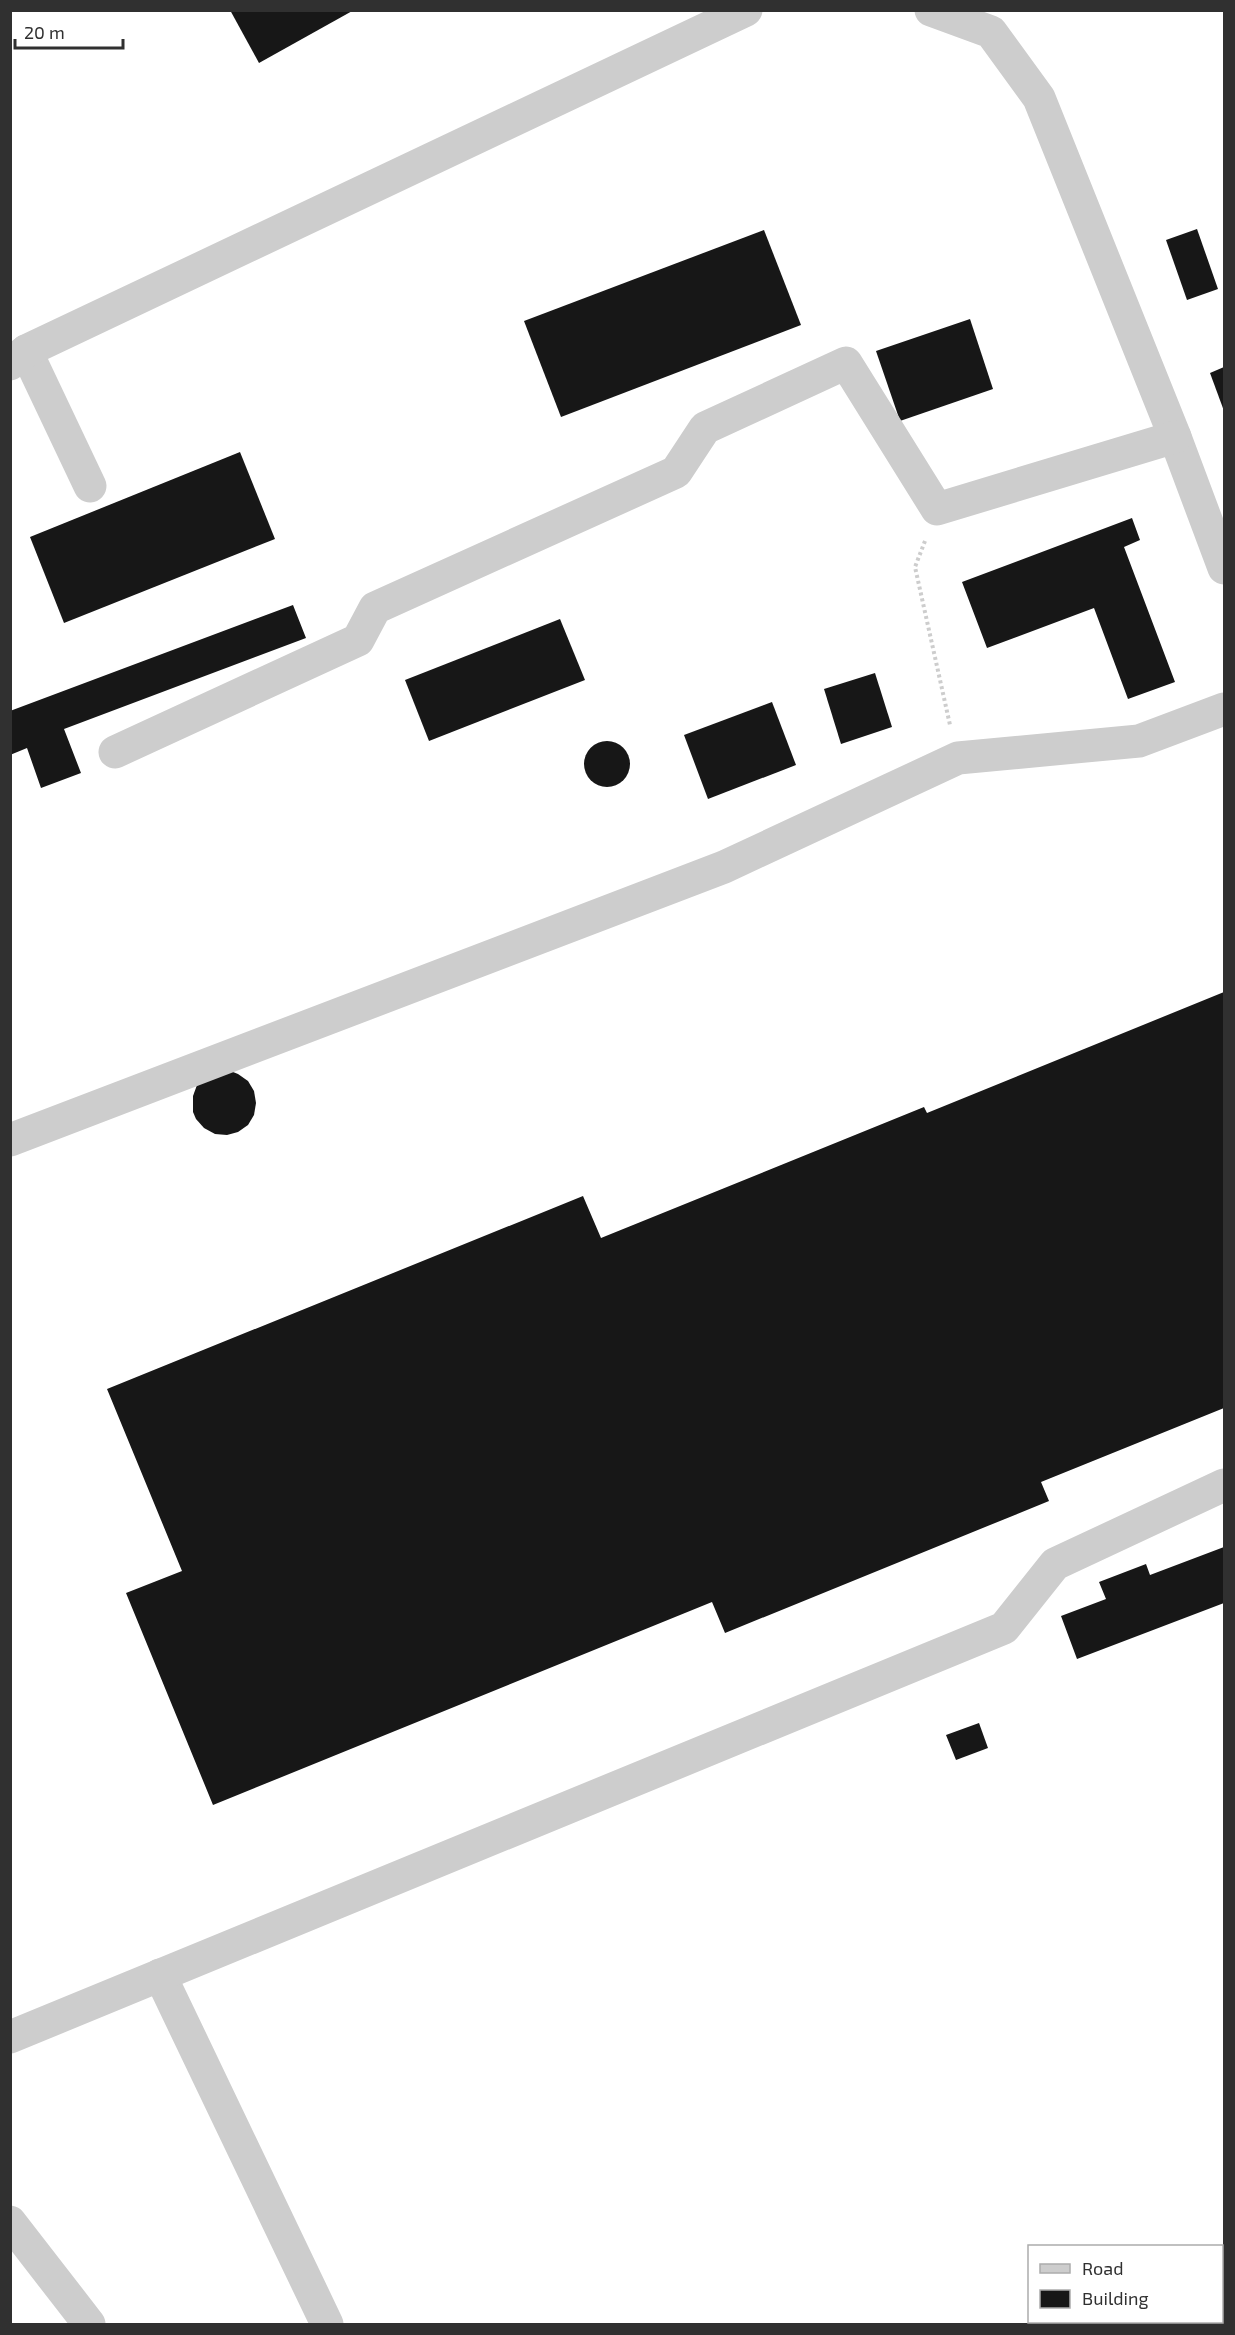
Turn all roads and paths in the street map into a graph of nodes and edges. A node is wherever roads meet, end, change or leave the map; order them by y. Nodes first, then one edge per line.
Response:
1 (746, 10) edge
2 (931, 10) edge
3 (18, 357) edge
4 (1175, 437) junction
5 (90, 486) dead end
6 (937, 509) junction
7 (1224, 568) edge
8 (1224, 709) edge
9 (115, 752) dead end
10 (958, 758) junction
11 (10, 1140) edge
12 (1224, 1485) edge
13 (160, 1975) junction
14 (10, 2037) edge
15 (10, 2222) edge
16 (89, 2325) edge
17 (327, 2325) edge

1 - 3 lane
2 - 4 lane
3 - 5 lane
4 - 6 lane
4 - 7 lane
6 - 9 lane
6 - 10 path
8 - 10 lane
10 - 11 lane
12 - 13 lane
13 - 14 lane
13 - 17 lane
15 - 16 lane

